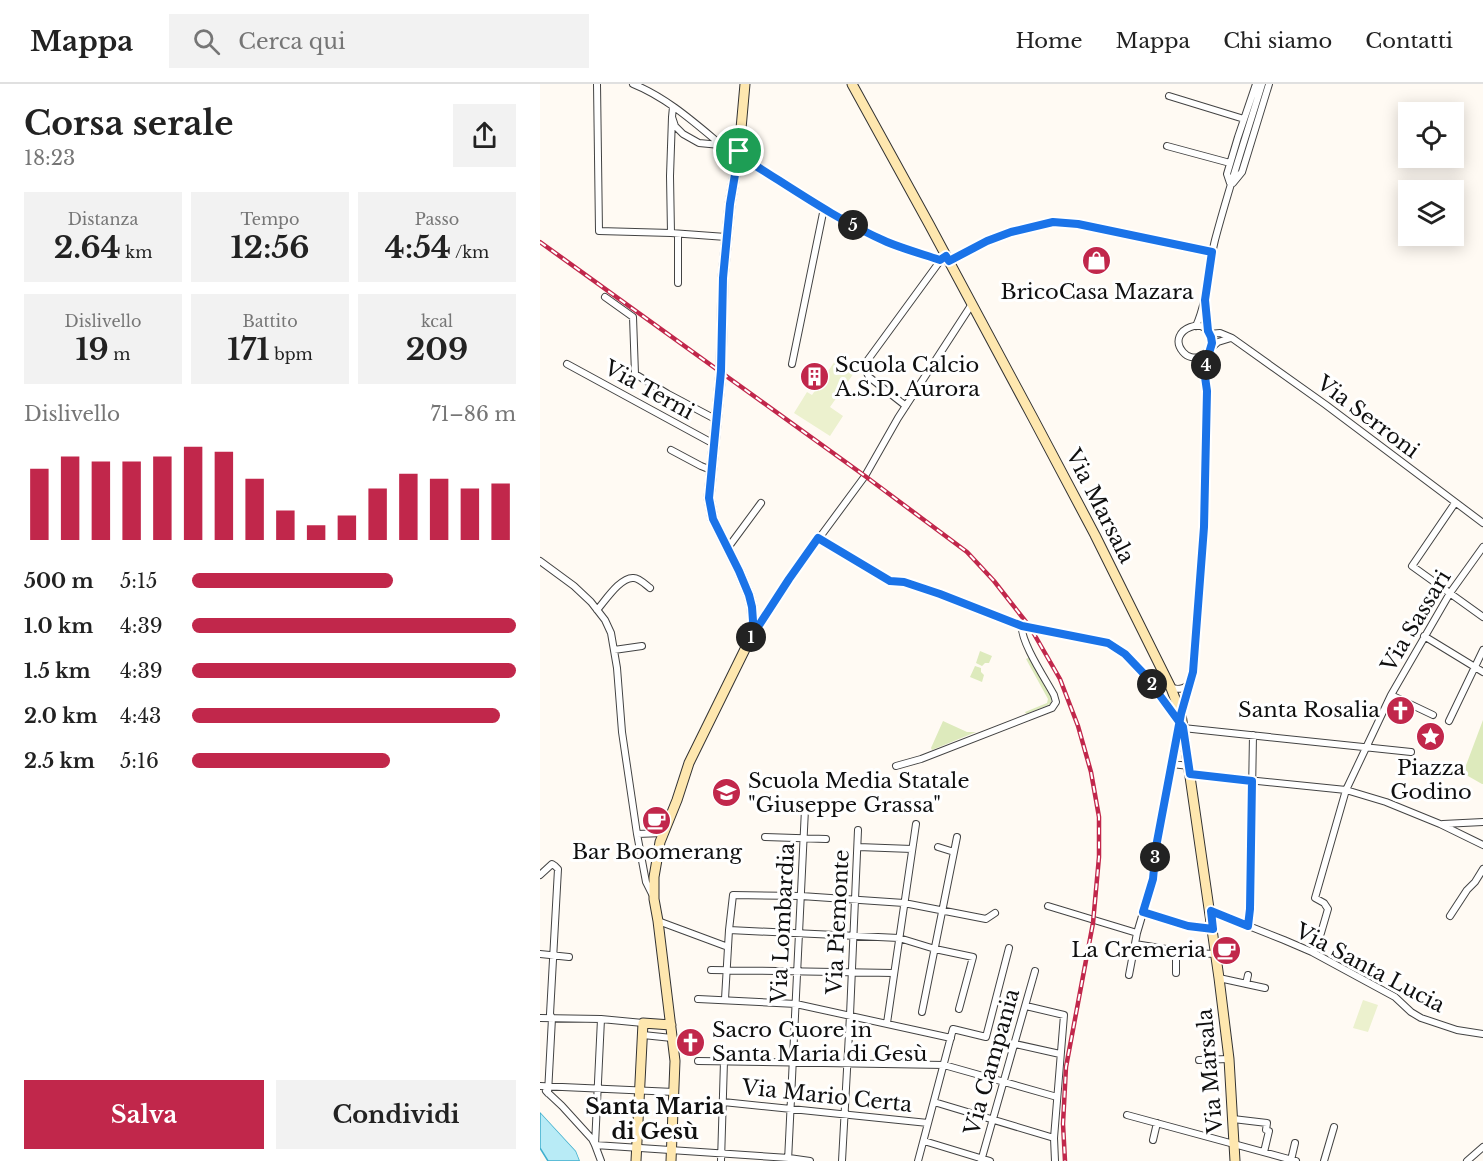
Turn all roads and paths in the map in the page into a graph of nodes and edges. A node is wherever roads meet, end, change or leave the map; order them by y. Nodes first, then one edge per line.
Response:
1 (597, 84) edge
2 (633, 84) edge
3 (745, 84) edge
4 (852, 84) edge
5 (1256, 84) edge
6 (1262, 84) edge
7 (1269, 84) edge
8 (1169, 96) dead end
9 (673, 107) junction
10 (672, 117) junction
11 (1244, 119) junction
12 (723, 146) junction
13 (1167, 146) dead end
14 (739, 151) junction
15 (737, 161) junction
16 (1230, 163) junction
17 (753, 164) junction
18 (1230, 185) junction
19 (824, 208) junction
20 (674, 233) junction
21 (726, 237) junction
22 (1212, 252) junction
23 (945, 259) junction
24 (678, 283) dead end
25 (605, 297) dead end
26 (1205, 300) junction
27 (972, 304) junction
28 (1196, 326) junction
29 (1208, 333) junction
30 (1232, 338) junction
31 (1210, 349) junction
32 (1197, 358) junction
33 (567, 364) dead end
34 (792, 364) dead end
35 (1204, 370) junction
36 (906, 406) junction
37 (717, 420) junction
38 (714, 444) junction
39 (671, 450) dead end
40 (711, 470) junction
41 (761, 503) dead end
42 (1455, 503) junction
43 (1483, 523) edge
44 (818, 538) junction
45 (1483, 547) edge
46 (727, 549) junction
47 (540, 561) edge
48 (650, 588) dead end
49 (1450, 593) junction
50 (597, 610) junction
51 (1483, 617) edge
52 (1022, 626) junction
53 (1424, 636) junction
54 (750, 639) junction
55 (642, 646) dead end
56 (614, 650) junction
57 (1483, 650) edge
58 (1475, 667) junction
59 (1483, 672) edge
60 (1191, 682) junction
61 (1171, 688) junction
62 (1390, 695) junction
63 (1433, 715) dead end
64 (1449, 721) dead end
65 (1182, 723) junction
66 (1253, 735) junction
67 (1366, 747) junction
68 (1411, 752) dead end
69 (1172, 764) junction
70 (897, 766) dead end
71 (1189, 770) junction
72 (1252, 781) junction
73 (1346, 790) junction
74 (805, 809) dead end
75 (1483, 822) edge
76 (915, 824) dead end
77 (1440, 824) junction
78 (858, 830) dead end
79 (664, 833) junction
80 (637, 834) junction
81 (765, 837) dead end
82 (957, 837) dead end
83 (803, 838) junction
84 (826, 839) dead end
85 (1483, 845) edge
86 (858, 847) junction
87 (938, 847) dead end
88 (912, 849) junction
89 (954, 852) junction
90 (1483, 869) edge
91 (540, 875) edge
92 (801, 896) junction
93 (654, 899) junction
94 (855, 899) junction
95 (904, 903) junction
96 (1048, 906) dead end
97 (942, 911) junction
98 (1211, 911) junction
99 (1143, 912) junction
100 (995, 913) dead end
101 (1450, 916) dead end
102 (658, 921) junction
103 (1248, 926) junction
104 (1213, 929) junction
105 (729, 930) junction
106 (800, 933) junction
107 (1137, 933) junction
108 (854, 937) junction
109 (899, 938) junction
110 (1135, 945) junction
111 (728, 947) junction
112 (1009, 948) dead end
113 (935, 949) junction
114 (1176, 951) junction
115 (1312, 952) junction
116 (540, 954) edge
117 (1216, 954) junction
118 (554, 955) junction
119 (569, 957) dead end
120 (711, 970) dead end
121 (726, 970) junction
122 (798, 971) junction
123 (1035, 971) dead end
124 (852, 972) junction
125 (893, 973) junction
126 (1176, 973) dead end
127 (1129, 975) dead end
128 (1248, 975) dead end
129 (1220, 978) junction
130 (1246, 984) junction
131 (1265, 988) dead end
132 (698, 999) dead end
133 (725, 999) junction
134 (796, 1004) junction
135 (1026, 1006) junction
136 (959, 1009) dead end
137 (922, 1012) dead end
138 (850, 1015) junction
139 (540, 1018) edge
140 (552, 1018) junction
141 (601, 1019) junction
142 (643, 1023) junction
143 (887, 1023) junction
144 (670, 1024) junction
145 (1483, 1034) edge
146 (643, 1035) junction
147 (672, 1038) junction
148 (951, 1038) junction
149 (1015, 1044) junction
150 (1060, 1054) junction
151 (1229, 1059) junction
152 (1199, 1060) dead end
153 (698, 1061) dead end
154 (724, 1061) junction
155 (794, 1062) junction
156 (847, 1064) junction
157 (944, 1065) junction
158 (1004, 1082) junction
159 (540, 1087) edge
160 (598, 1088) junction
161 (549, 1089) junction
162 (639, 1090) junction
163 (674, 1092) junction
164 (1057, 1097) junction
165 (723, 1102) junction
166 (934, 1102) junction
167 (792, 1110) junction
168 (844, 1115) junction
169 (1127, 1115) dead end
170 (1233, 1119) junction
171 (993, 1120) junction
172 (1157, 1123) junction
173 (928, 1124) junction
174 (1334, 1127) dead end
175 (1054, 1138) junction
176 (1153, 1140) dead end
177 (924, 1141) junction
178 (1295, 1143) dead end
179 (1234, 1144) junction
180 (595, 1145) junction
181 (636, 1147) junction
182 (1483, 1147) edge
183 (672, 1150) junction
184 (1264, 1152) junction
185 (721, 1153) junction
186 (789, 1160) edge
187 (982, 1160) edge
188 (1293, 1160) edge
189 (601, 1161) edge
190 (636, 1161) edge
191 (671, 1161) edge
192 (721, 1161) edge
193 (810, 1161) edge
194 (842, 1161) edge
195 (918, 1161) edge
196 (990, 1161) edge
197 (1055, 1161) edge
198 (1235, 1161) edge
199 (1324, 1161) edge
200 (1467, 1161) edge

1 - 20 street
2 - 9 street
3 - 14 street
4 - 23 street, Via Marsala
5 - 11 street
6 - 18 street
7 - 18 street
8 - 11 street
9 - 10 street
9 - 12 street
10 - 12 street
10 - 20 street
11 - 16 street
12 - 14 street
12 - 15 street
13 - 16 street
14 - 15 street
14 - 17 street
15 - 17 street
15 - 21 street
16 - 18 street
17 - 19 street
18 - 22 street
19 - 23 street
19 - 34 street
20 - 21 street
20 - 24 street
21 - 37 street
22 - 23 street
22 - 26 street
23 - 27 street, Via Marsala
23 - 36 street
25 - 37 street
26 - 28 street
26 - 29 street
27 - 36 street
27 - 61 street, Via Marsala
28 - 29 street
28 - 32 street
29 - 30 street, Via Serroni
29 - 31 street
30 - 31 street
30 - 42 street, Via Serroni
31 - 32 street
31 - 35 street
32 - 35 street
33 - 38 street, Via Terni
35 - 60 street
36 - 44 street
37 - 38 street
38 - 40 street
39 - 40 street
40 - 46 street
41 - 46 street
42 - 43 street, Via Serroni
42 - 49 street
44 - 52 street
44 - 54 street
45 - 49 street, Via Sassari
46 - 54 street
47 - 50 street
48 - 50 street
49 - 51 street
49 - 53 street, Via Sassari
50 - 56 street
52 - 65 street
52 - 70 street
53 - 58 street
53 - 62 street, Via Sassari
54 - 79 street
55 - 56 street
56 - 80 street
57 - 58 street
58 - 59 street
58 - 64 street
60 - 61 street
60 - 65 street
61 - 65 street, Via Marsala
62 - 63 street
62 - 67 street, Via Sassari
65 - 66 street
65 - 69 street
65 - 71 street, Via Marsala
66 - 67 street
66 - 72 street
67 - 68 street
67 - 73 street, Via Sassari
69 - 71 street
69 - 99 street
71 - 72 street
71 - 98 street, Via Marsala
72 - 73 street
72 - 103 street
73 - 77 street
73 - 115 street, Via Sassari
74 - 83 street, Via Lombardia
75 - 77 street
76 - 88 street
77 - 85 street
78 - 86 street, Via Piemonte
79 - 80 street
79 - 93 street
80 - 93 street
81 - 83 street
82 - 89 street
83 - 84 street
83 - 92 street, Via Lombardia
86 - 88 street
86 - 94 street, Via Piemonte
87 - 89 street
88 - 95 street
89 - 97 street
90 - 101 street
91 - 118 street
92 - 94 street
92 - 105 street
92 - 106 street, Via Lombardia
93 - 102 street
94 - 95 street
94 - 108 street, Via Piemonte
95 - 97 street
95 - 109 street
96 - 107 street
97 - 100 street
97 - 113 street
98 - 103 street, Via Santa Lucia
98 - 104 street, Via Marsala
99 - 104 street
99 - 107 street
102 - 111 street
102 - 144 street
103 - 115 street, Via Santa Lucia
104 - 117 street, Via Marsala
105 - 106 street
105 - 111 street
106 - 108 street
106 - 122 street, Via Lombardia
107 - 110 street
108 - 109 street
108 - 124 street, Via Piemonte
109 - 113 street
109 - 125 street
110 - 114 street
110 - 127 street
111 - 121 street
112 - 148 street
113 - 136 street
113 - 137 street
114 - 117 street
114 - 126 street
115 - 145 street, Via Santa Lucia
116 - 118 street
117 - 129 street, Via Marsala
118 - 119 street
118 - 140 street
120 - 121 street
121 - 122 street
121 - 133 street
122 - 124 street
122 - 134 street, Via Lombardia
123 - 135 street, Via Campania
124 - 125 street
124 - 138 street, Via Piemonte
125 - 143 street
128 - 130 street
129 - 130 street, Via Marsala
129 - 151 street, Via Marsala
130 - 131 street, Via Marsala
132 - 133 street
133 - 134 street
134 - 138 street
134 - 155 street, Via Lombardia
135 - 149 street, Via Campania
135 - 150 street
138 - 143 street
138 - 156 street, Via Piemonte
139 - 140 street
140 - 141 street
140 - 161 street
141 - 142 street
141 - 160 street
142 - 144 street
142 - 146 street
143 - 148 street
144 - 147 street
146 - 147 street
146 - 162 street
147 - 163 street
148 - 157 street
149 - 150 street
149 - 158 street, Via Campania
150 - 164 street
151 - 152 street
151 - 170 street, Via Marsala
153 - 154 street
154 - 155 street
154 - 165 street
155 - 156 street
155 - 167 street, Via Lombardia
156 - 157 street
156 - 168 street, Via Piemonte
157 - 158 street
157 - 166 street
158 - 164 street
158 - 171 street, Via Campania
159 - 161 street
160 - 161 street
160 - 162 street
160 - 180 street
161 - 180 street
162 - 163 street
162 - 181 street
163 - 183 street
164 - 175 street
165 - 167 street, Via Mario Certa
165 - 185 street
166 - 171 street
166 - 173 street
167 - 168 street, Via Mario Certa
167 - 186 street, Via Lombardia
168 - 173 street, Via Mario Certa
168 - 194 street, Via Piemonte
169 - 172 street
170 - 179 street, Via Marsala
170 - 184 street
171 - 175 street
171 - 187 street, Via Campania
172 - 176 street
172 - 179 street
173 - 177 street
174 - 199 street
175 - 197 street
177 - 187 street
177 - 195 street
178 - 188 street
179 - 184 street
179 - 198 street, Via Marsala
180 - 181 street
180 - 189 street
181 - 183 street
181 - 190 street
182 - 200 street
183 - 185 street
183 - 191 street
184 - 188 street
185 - 186 street
185 - 192 street
186 - 193 street
187 - 196 street

